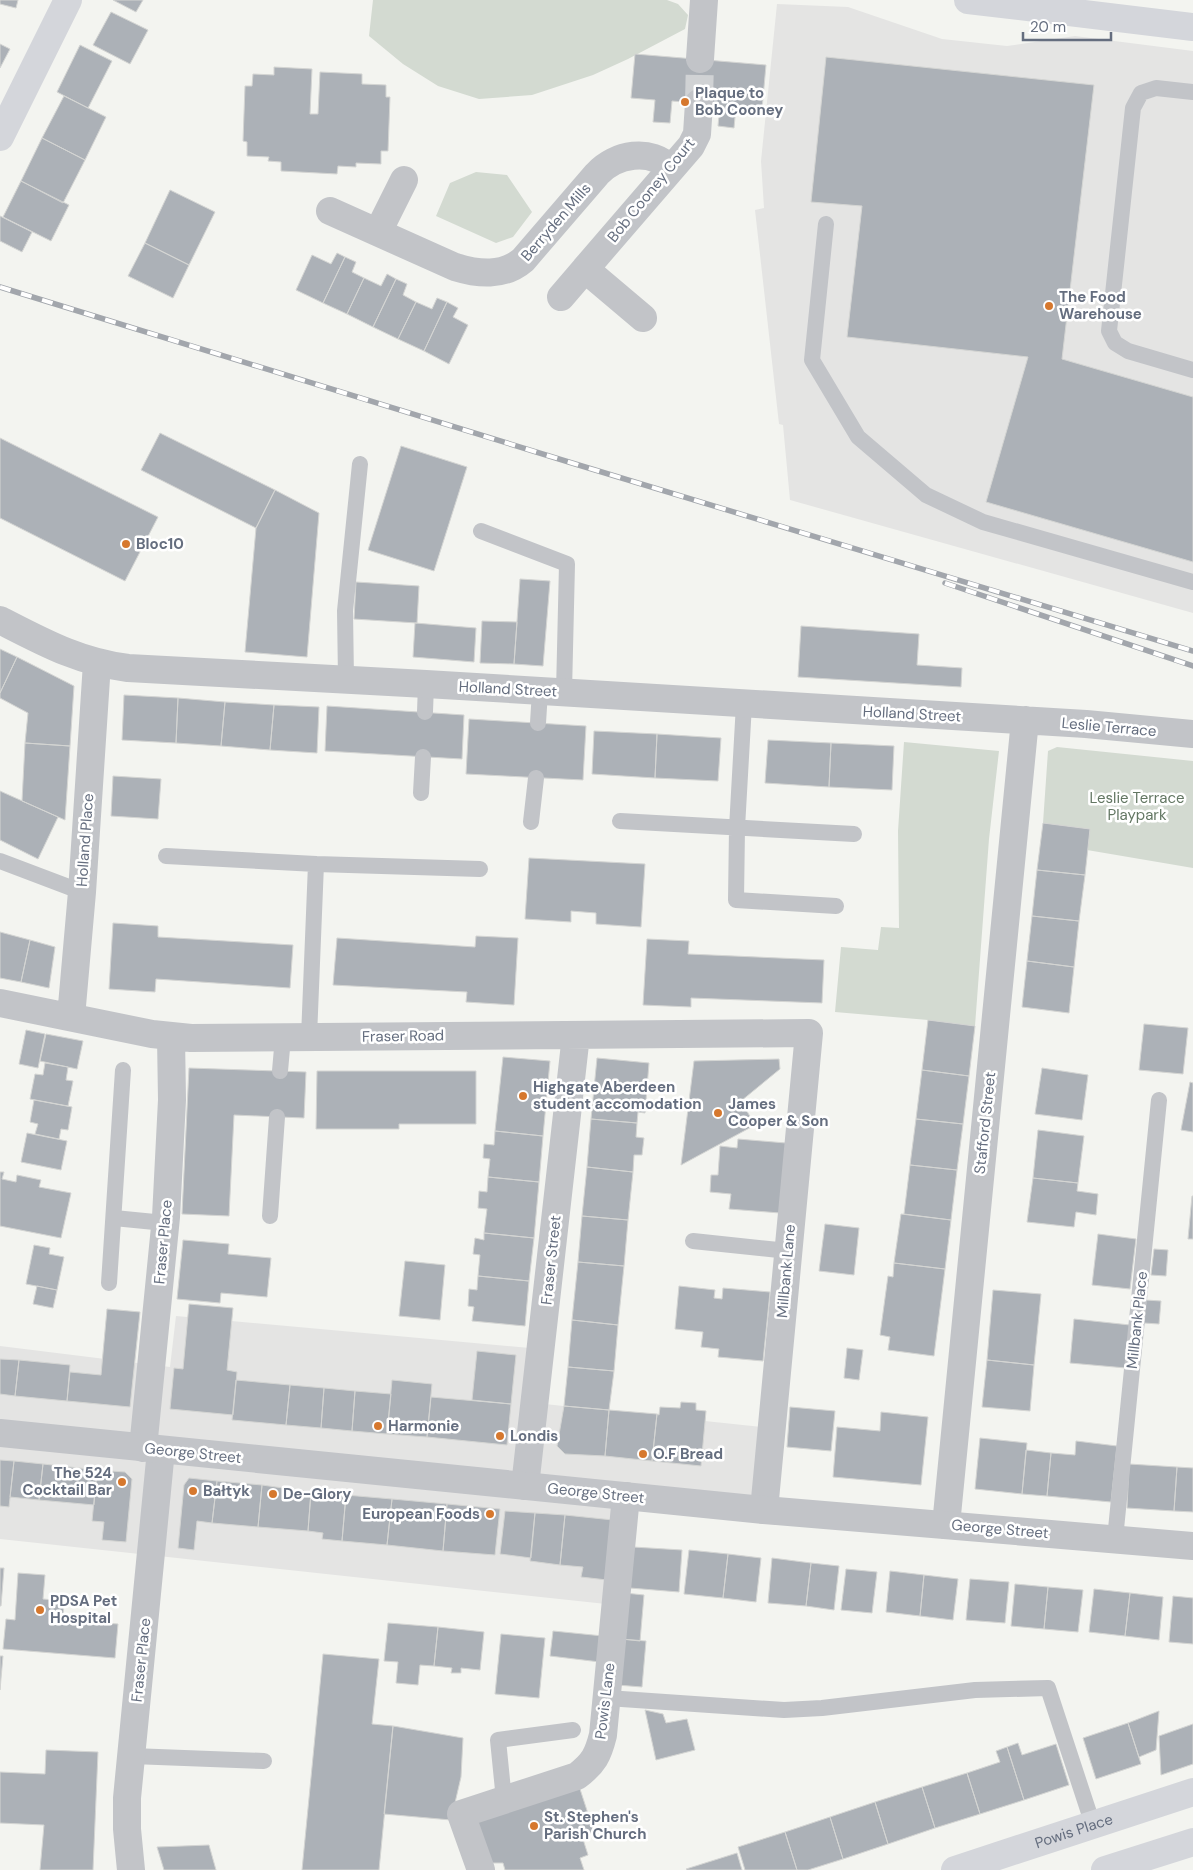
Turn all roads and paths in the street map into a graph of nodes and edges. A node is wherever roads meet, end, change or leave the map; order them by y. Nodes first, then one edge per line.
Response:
1 (68, 0) edge
2 (704, 0) edge
3 (968, 0) edge
4 (1193, 27) edge
5 (700, 59) tunnel mouth
6 (1193, 92) edge
7 (699, 103) tunnel mouth
8 (0, 137) edge
9 (671, 169) junction
10 (404, 180) dead end
11 (330, 211) dead end
12 (826, 224) dead end
13 (378, 232) junction
14 (585, 269) junction
15 (561, 297) dead end
16 (643, 318) dead end
17 (1193, 370) edge
18 (360, 464) dead end
19 (481, 531) dead end
20 (1193, 582) edge
21 (0, 620) edge
22 (97, 663) junction
23 (346, 679) junction
24 (426, 684) junction
25 (552, 691) junction
26 (744, 704) junction
27 (425, 712) dead end
28 (1024, 720) junction
29 (538, 723) dead end
30 (1193, 734) edge
31 (423, 757) dead end
32 (536, 778) dead end
33 (421, 793) dead end
34 (620, 821) dead end
35 (531, 822) dead end
36 (738, 828) junction
37 (854, 834) dead end
38 (166, 856) dead end
39 (0, 861) edge
40 (316, 864) junction
41 (480, 869) dead end
42 (82, 892) junction
43 (836, 906) dead end
44 (0, 1004) edge
45 (71, 1017) junction
46 (809, 1033) joint
47 (576, 1035) junction
48 (171, 1037) junction
49 (296, 1037) junction
50 (123, 1070) dead end
51 (280, 1071) dead end
52 (1159, 1100) dead end
53 (277, 1117) dead end
54 (270, 1216) dead end
55 (114, 1218) junction
56 (165, 1223) junction
57 (693, 1241) dead end
58 (788, 1251) junction
59 (109, 1283) dead end
60 (0, 1433) edge
61 (152, 1449) junction
62 (525, 1486) junction
63 (626, 1496) junction
64 (764, 1510) junction
65 (946, 1525) junction
66 (1115, 1539) junction
67 (1193, 1546) edge
68 (607, 1698) junction
69 (573, 1730) dead end
70 (132, 1756) junction
71 (264, 1761) dead end
72 (1193, 1792) edge
73 (504, 1800) junction
74 (1094, 1825) junction
75 (1193, 1842) edge
76 (131, 1870) edge
77 (480, 1870) edge
78 (955, 1870) edge
79 (1106, 1870) edge

1 - 8 main road
2 - 5 street
3 - 4 main road
6 - 17 lane
7 - 9 street, Bob Cooney Court
9 - 13 street, Berryden Mills
9 - 14 street, Bob Cooney Court
10 - 13 street
11 - 13 street, Berryden Mills
12 - 20 lane
14 - 15 street, Bob Cooney Court
14 - 16 street
18 - 23 lane
19 - 25 lane
21 - 22 street, Holland Street
22 - 23 street, Holland Street
22 - 42 street, Holland Place
23 - 24 street, Holland Street
24 - 25 street, Holland Street
24 - 27 lane
25 - 26 street, Holland Street
25 - 29 lane
26 - 28 street, Holland Street
26 - 36 lane
28 - 30 street, Leslie Terrace
28 - 65 street, Stafford Street
31 - 33 lane
32 - 35 lane
34 - 36 lane
36 - 37 lane
36 - 43 lane
38 - 40 lane
39 - 42 lane
40 - 41 lane
40 - 49 lane
42 - 45 street, Holland Place
44 - 45 street, Fraser Road
45 - 48 street, Fraser Road
46 - 47 street, Fraser Road
46 - 58 street, Millbank Lane
47 - 49 street, Fraser Road
47 - 62 street, Fraser Street
48 - 49 street, Fraser Road
48 - 56 street, Fraser Place
49 - 51 lane
50 - 55 lane
52 - 66 lane, Millbank Place
53 - 54 lane
55 - 56 lane
55 - 59 lane
56 - 61 street, Fraser Place
57 - 58 lane
58 - 64 street, Millbank Lane
60 - 61 street, George Street
61 - 62 street, George Street
61 - 70 street, Fraser Place
62 - 63 street, George Street
63 - 64 street, George Street
63 - 68 street, Powis Lane
64 - 65 street, George Street
65 - 66 street, George Street
66 - 67 street, George Street
68 - 73 street, Powis Lane
68 - 74 lane
69 - 73 lane
70 - 71 lane
70 - 76 street, Fraser Place
72 - 74 main road, Powis Place
73 - 77 street, Powis Lane
74 - 78 main road, Powis Place
75 - 79 main road

